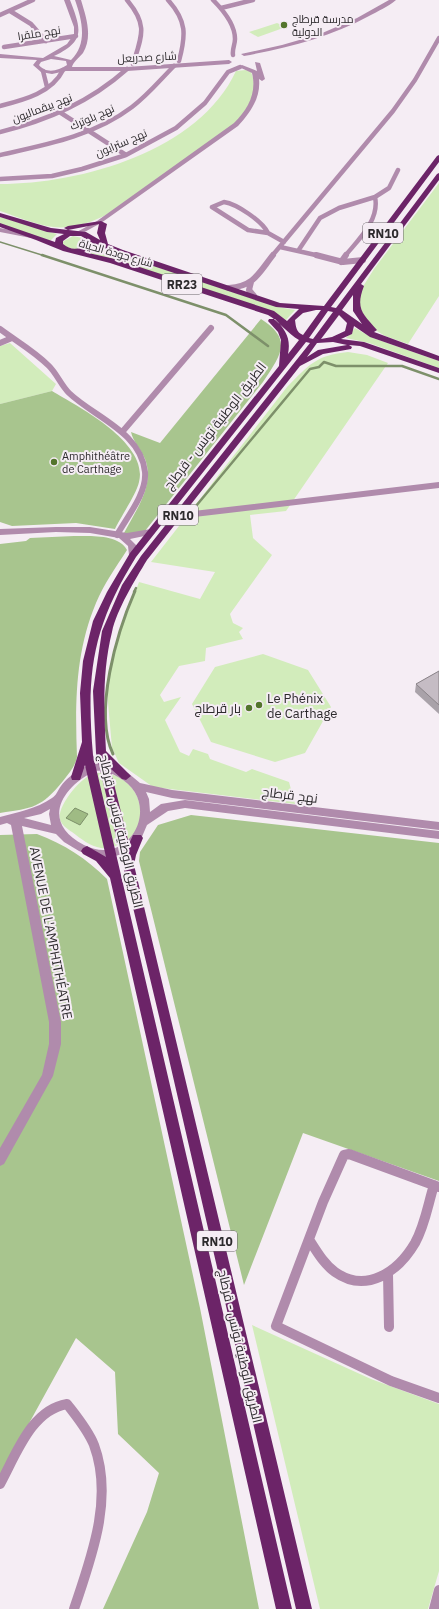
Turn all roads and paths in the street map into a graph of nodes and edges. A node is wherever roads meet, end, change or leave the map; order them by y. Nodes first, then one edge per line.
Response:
1 (34, 0) edge
2 (67, 0) edge
3 (78, 0) edge
4 (127, 0) edge
5 (168, 0) edge
6 (213, 0) edge
7 (253, 0) edge
8 (393, 0) edge
9 (401, 1) dead end
10 (222, 8) junction
11 (10, 11) junction
12 (0, 15) edge
13 (76, 36) junction
14 (439, 38) edge
15 (46, 41) junction
16 (0, 42) edge
17 (234, 44) junction
18 (4, 47) junction
19 (243, 54) junction
20 (1, 59) edge
21 (43, 59) junction
22 (231, 59) junction
23 (179, 61) junction
24 (258, 62) junction
25 (70, 63) junction
26 (133, 64) junction
27 (174, 66) junction
28 (37, 67) junction
29 (241, 67) junction
30 (127, 69) junction
31 (65, 70) junction
32 (43, 71) junction
33 (225, 76) junction
34 (47, 87) junction
35 (0, 106) edge
36 (61, 113) junction
37 (88, 131) junction
38 (0, 132) edge
39 (0, 155) edge
40 (126, 155) junction
41 (439, 157) edge
42 (398, 170) dead end
43 (439, 175) edge
44 (0, 179) edge
45 (376, 197) junction
46 (307, 214) junction
47 (0, 215) edge
48 (320, 218) junction
49 (101, 223) junction
50 (0, 225) edge
51 (0, 230) edge
52 (50, 230) junction
53 (76, 234) junction
54 (268, 234) junction
55 (39, 238) junction
56 (91, 239) junction
57 (284, 242) junction
58 (105, 246) junction
59 (280, 247) junction
60 (63, 249) junction
61 (298, 251) junction
62 (363, 260) junction
63 (342, 262) junction
64 (368, 269) junction
65 (352, 275) junction
66 (251, 282) junction
67 (228, 288) junction
68 (254, 296) junction
69 (238, 302) junction
70 (330, 304) junction
71 (300, 307) junction
72 (316, 308) junction
73 (337, 311) junction
74 (349, 319) junction
75 (210, 328) dead end
76 (0, 329) edge
77 (292, 330) junction
78 (12, 338) junction
79 (304, 338) junction
80 (315, 341) junction
81 (325, 342) junction
82 (390, 342) junction
83 (0, 343) edge
84 (380, 351) junction
85 (439, 359) edge
86 (280, 369) junction
87 (294, 370) junction
88 (439, 371) edge
89 (123, 431) junction
90 (439, 485) edge
91 (174, 520) junction
92 (0, 532) edge
93 (151, 532) junction
94 (120, 536) junction
95 (133, 555) junction
96 (86, 740) junction
97 (101, 753) junction
98 (103, 767) junction
99 (91, 769) junction
100 (126, 776) junction
101 (76, 777) junction
102 (138, 787) junction
103 (57, 800) junction
104 (15, 820) junction
105 (2, 821) edge
106 (145, 822) junction
107 (439, 826) edge
108 (59, 831) junction
109 (439, 835) edge
110 (136, 838) junction
111 (125, 849) junction
112 (87, 851) junction
113 (110, 853) junction
114 (129, 873) junction
115 (115, 877) junction
116 (0, 1160) edge
117 (437, 1186) edge
118 (310, 1241) junction
119 (388, 1274) junction
120 (389, 1327) dead end
121 (439, 1398) edge
122 (0, 1484) edge
123 (439, 1590) edge
124 (74, 1609) edge
125 (284, 1609) edge
126 (304, 1609) edge
127 (434, 1609) edge

1 - 11 street
2 - 13 street
3 - 25 street
4 - 26 street
5 - 23 street
6 - 10 street, نهج سترابون
7 - 10 street
8 - 19 street
9 - 24 street
10 - 17 street, نهج سترابون
11 - 12 street
11 - 15 street
13 - 15 street, نهج ملقرا
13 - 21 street
14 - 46 street
15 - 18 street, نهج ملقرا
16 - 18 street
17 - 19 street
17 - 22 street, نهج سترابون
18 - 20 street
19 - 22 street
19 - 24 street
20 - 21 street
20 - 28 street
21 - 25 street, شارع صدربعل
21 - 28 street
22 - 23 street, شارع صدربعل
22 - 27 street, شارع صدربعل
22 - 29 street
22 - 33 street, نهج سترابون
23 - 26 street, شارع صدربعل
24 - 29 street
24 - 49 street
25 - 26 street, شارع صدربعل
25 - 31 street
27 - 30 street, شارع صدربعل
27 - 37 street, نهج بلوترك
28 - 32 street
29 - 33 street, نهج سترابون
29 - 49 street
30 - 31 street, شارع صدربعل
30 - 36 street, نهج بيقماليون
31 - 32 street, شارع صدربعل
31 - 34 street
32 - 34 street
33 - 40 street, نهج سترابون
34 - 35 street
36 - 37 street
36 - 38 street, نهج بيقماليون
37 - 39 street, نهج بلوترك
37 - 40 street
40 - 44 street, نهج سترابون
41 - 62 highway, الطريق الوطنية تونس - قرطاج / RN10
42 - 45 street
43 - 64 highway, الطريق الوطنية تونس - قرطاج / RN10
45 - 48 street
45 - 63 street
46 - 48 street
46 - 57 street
47 - 52 highway, شارع جودة الحياة / RR23
48 - 61 street
49 - 52 highway
49 - 53 street
49 - 56 street
49 - 58 highway
50 - 55 highway, شارع جودة الحياة / RR23
51 - 55 street
52 - 53 highway, شارع جودة الحياة / RR23
53 - 56 highway, شارع جودة الحياة / RR23
53 - 60 highway, شارع جودة الحياة
54 - 54 street
54 - 57 street
55 - 60 highway, شارع جودة الحياة / RR23
56 - 58 highway, شارع جودة الحياة / RR23
56 - 60 highway, شارع جودة الحياة / RR23
57 - 59 street
58 - 67 highway, شارع جودة الحياة / RR23
59 - 61 street
59 - 66 street
60 - 69 highway, شارع جودة الحياة / RR23
61 - 63 street
62 - 63 street
62 - 65 highway, الطريق الوطنية تونس - قرطاج / RN10
63 - 65 street
64 - 73 highway, الطريق الوطنية تونس - قرطاج / RN10
64 - 82 highway
65 - 70 highway, الطريق الوطنية تونس - قرطاج / RN10
66 - 67 street
66 - 68 street
67 - 68 highway, شارع جودة الحياة / RR23
68 - 71 highway, شارع جودة الحياة / RR23
69 - 77 highway, شارع جودة الحياة / RR23
69 - 86 highway
70 - 71 highway
70 - 72 highway
70 - 73 highway
70 - 79 highway, الطريق الوطنية تونس - قرطاج / RN10
71 - 72 highway, شارع جودة الحياة / RR23
72 - 77 highway
73 - 74 highway
73 - 80 highway, الطريق الوطنية تونس - قرطاج / RN10
74 - 81 highway
74 - 82 highway
75 - 89 street
76 - 78 street
77 - 79 highway, شارع جودة الحياة
78 - 83 street
78 - 89 street
79 - 80 highway, شارع جودة الحياة
79 - 86 highway, الطريق الوطنية تونس - قرطاج / RN10
80 - 81 highway, شارع جودة الحياة
80 - 87 highway, الطريق الوطنية تونس - قرطاج / RN10
81 - 84 highway
82 - 85 highway
84 - 87 highway
84 - 88 highway
86 - 93 highway, الطريق الوطنية تونس - قرطاج / RN10
87 - 91 highway, الطريق الوطنية تونس - قرطاج / RN10
89 - 94 street
90 - 91 street
91 - 97 highway, الطريق الوطنية تونس - قرطاج / RN10
92 - 94 street
93 - 94 street
93 - 95 highway, الطريق الوطنية تونس - قرطاج / RN10
94 - 95 street
95 - 96 highway, الطريق الوطنية تونس - قرطاج / RN10
96 - 99 highway, الطريق الوطنية تونس - قرطاج / RN10
96 - 101 highway
97 - 98 highway, الطريق الوطنية تونس - قرطاج / RN10
97 - 100 highway
98 - 99 street
98 - 100 street
98 - 111 highway, الطريق الوطنية تونس - قرطاج / RN10
99 - 101 street
99 - 113 highway, الطريق الوطنية تونس - قرطاج / RN10
100 - 102 street
101 - 103 street
102 - 106 street
102 - 107 street, نهج قرطاج
103 - 104 street
103 - 108 street
104 - 105 street
104 - 108 street
104 - 116 street, AVENUE DE L'AMPHITHÉATRE
106 - 109 street, نهج قرطاج
106 - 110 street
108 - 112 street
110 - 111 street
110 - 114 highway
111 - 113 street
111 - 114 highway, الطريق الوطنية تونس - قرطاج / RN10
112 - 113 street
112 - 115 highway
113 - 115 highway, الطريق الوطنية تونس - قرطاج / RN10
114 - 126 highway, الطريق الوطنية تونس - قرطاج / RN10
115 - 125 highway, الطريق الوطنية تونس - قرطاج / RN10
117 - 118 street
117 - 119 street
118 - 119 street
118 - 121 street
119 - 120 street
122 - 124 street
123 - 127 street

